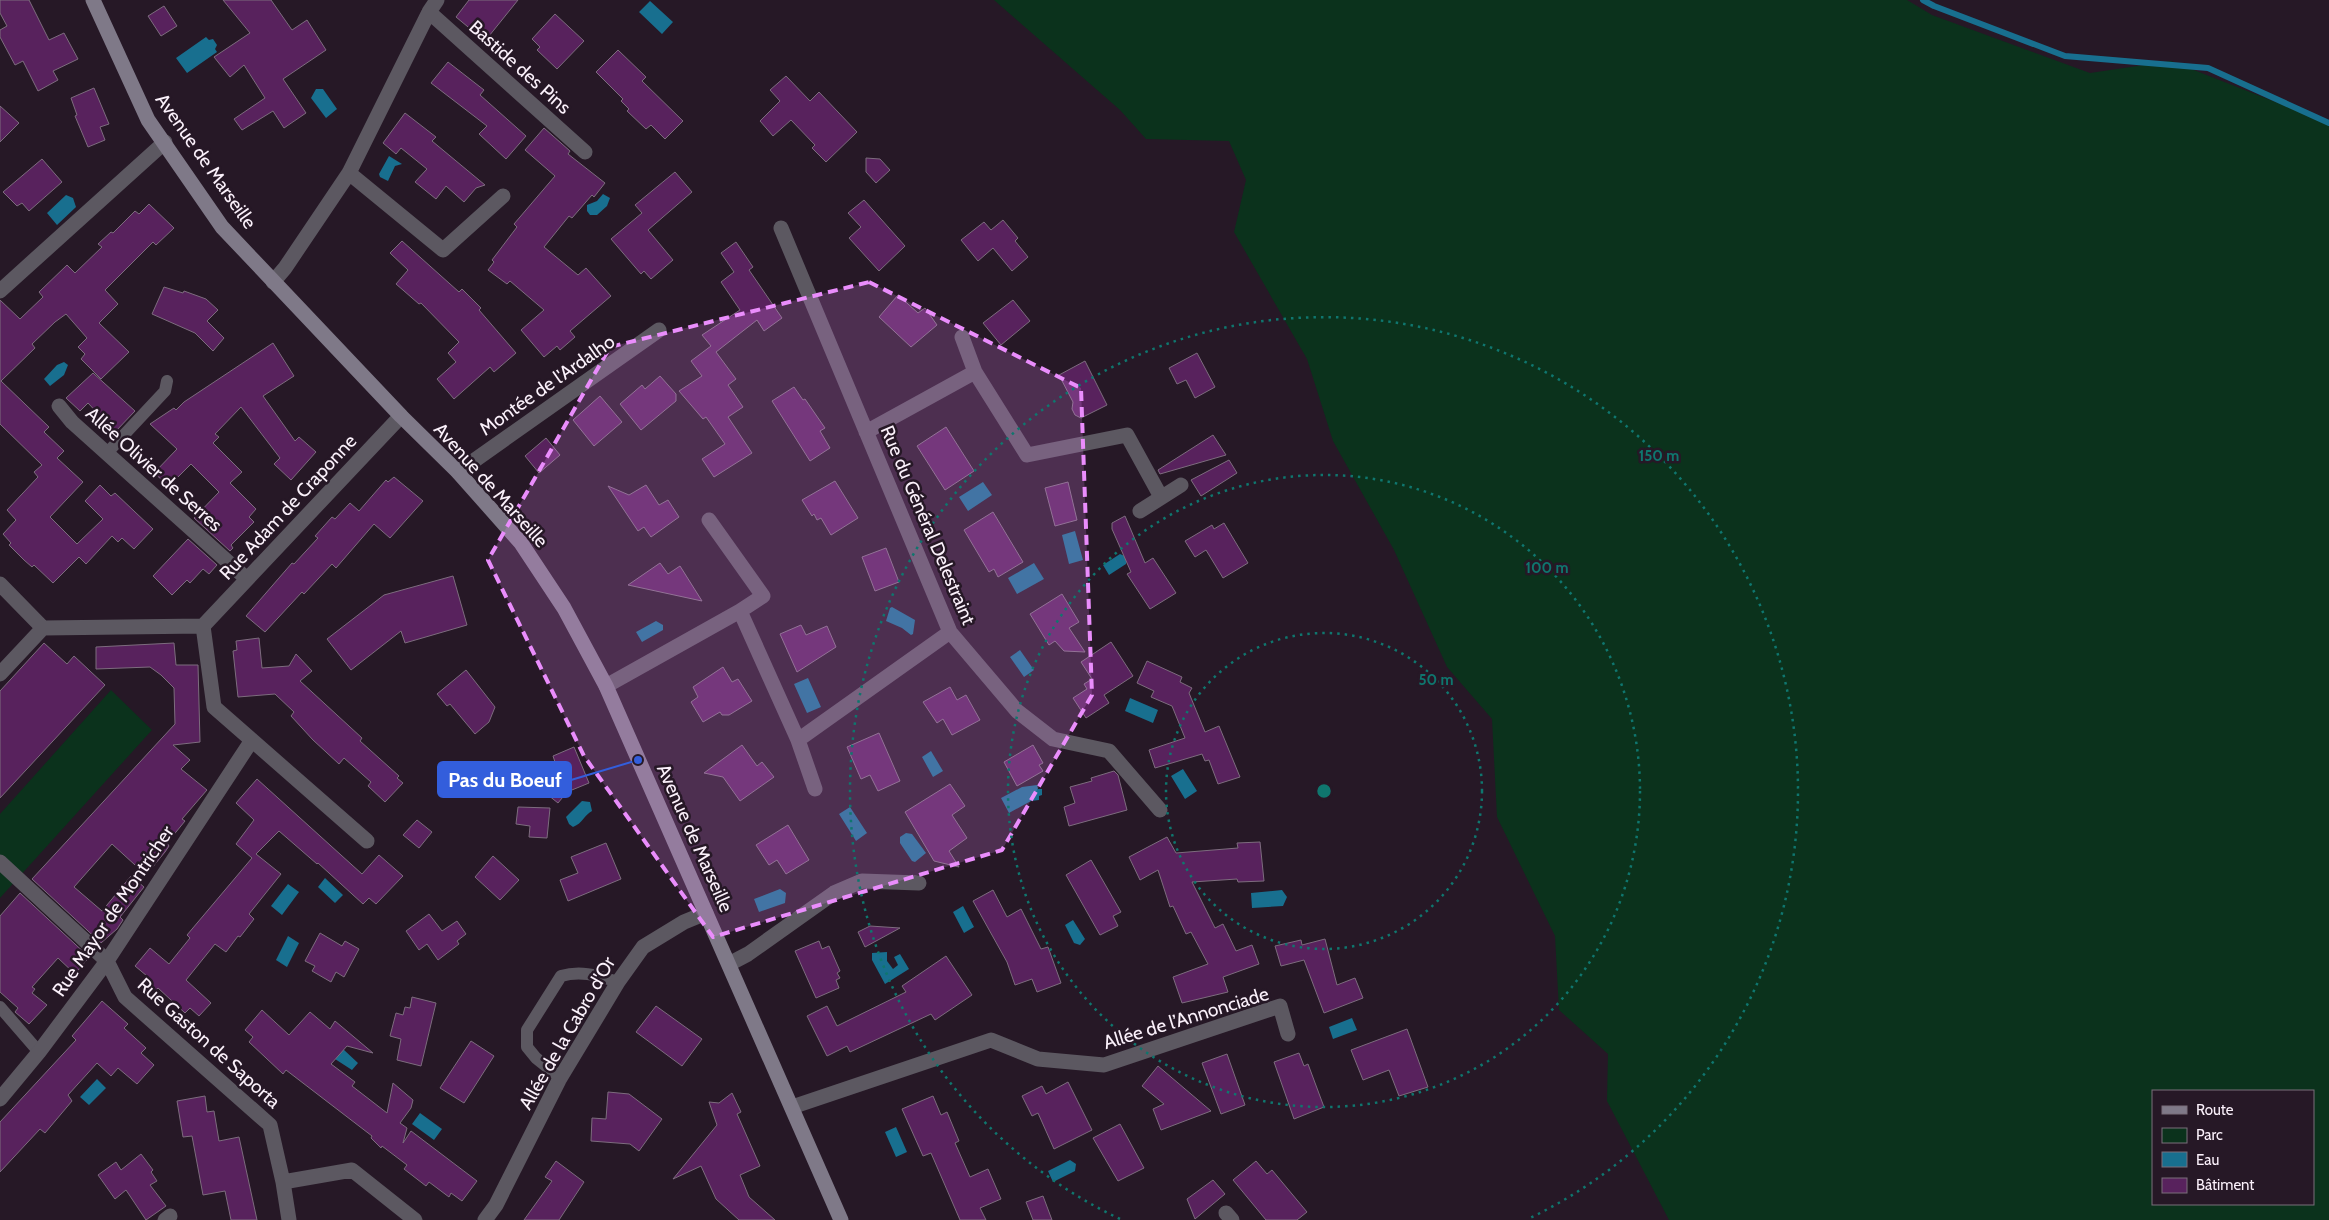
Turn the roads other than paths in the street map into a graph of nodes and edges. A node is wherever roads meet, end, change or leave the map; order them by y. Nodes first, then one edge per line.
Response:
1 (93, 0) edge
2 (433, 6) edge
3 (165, 142) junction
4 (585, 152) dead end
5 (349, 173) junction
6 (502, 196) dead end
7 (781, 228) dead end
8 (273, 282) junction
9 (0, 291) edge
10 (659, 330) dead end
11 (962, 337) dead end
12 (975, 372) junction
13 (167, 381) dead end
14 (59, 406) dead end
15 (401, 416) junction
16 (866, 432) junction
17 (107, 453) junction
18 (458, 472) junction
19 (1181, 485) dead end
20 (1161, 497) junction
21 (1140, 511) dead end
22 (709, 520) dead end
23 (247, 579) junction
24 (0, 584) edge
25 (740, 611) junction
26 (203, 626) junction
27 (44, 628) junction
28 (950, 632) junction
29 (0, 674) edge
30 (606, 686) junction
31 (252, 740) junction
32 (798, 740) junction
33 (815, 789) dead end
34 (1160, 810) dead end
35 (367, 841) dead end
36 (0, 862) edge
37 (919, 883) dead end
38 (706, 912) junction
39 (107, 961) junction
40 (729, 964) junction
41 (618, 982) junction
42 (0, 1007) edge
43 (1288, 1034) dead end
44 (39, 1052) junction
45 (561, 1078) junction
46 (0, 1099) edge
47 (792, 1107) junction
48 (283, 1182) junction
49 (496, 1213) edge
50 (289, 1220) edge
51 (415, 1220) edge
52 (485, 1220) edge
53 (841, 1220) edge

1 - 3 street, Avenue de Marseille
2 - 4 street, Bastide des Pins
2 - 5 street, Bastide des Pins
3 - 8 street, Avenue de Marseille
3 - 9 street
5 - 6 street
5 - 8 street, Bastide des Pins
7 - 16 street, Rue du Général Delestraint
8 - 15 street, Avenue de Marseille
10 - 18 street, Montée de l'Ardalho
11 - 12 street
12 - 16 street
12 - 20 street
13 - 17 lane
14 - 17 street, Allée Olivier de Serres
15 - 18 street, Avenue de Marseille
15 - 23 street, Rue Adam de Craponne
16 - 28 street, Rue du Général Delestraint
17 - 23 street, Allée Olivier de Serres
18 - 30 street, Avenue de Marseille
19 - 20 street
20 - 21 street
22 - 25 street
23 - 26 street, Rue Adam de Craponne
24 - 27 street
25 - 30 street
25 - 32 street
26 - 27 street
26 - 31 street
27 - 29 street
28 - 32 street
28 - 34 street, Rue du Général Delestraint
30 - 38 street, Avenue de Marseille
31 - 35 street
31 - 39 street, Rue Mayor de Montricher
32 - 33 street
36 - 39 street, Rue Gaston de Saporta
37 - 40 street
38 - 40 street, Avenue de Marseille
38 - 41 street, Allée de la Cabro d'Or
39 - 44 street, Rue Mayor de Montricher
39 - 48 street, Rue Gaston de Saporta
40 - 47 street, Avenue de Marseille
41 - 45 street, Allée de la Cabro d'Or
41 - 45 lane
42 - 44 lane
43 - 47 street, Allée de l’Annonciade
44 - 46 street, Rue Mayor de Montricher
45 - 49 street, Allée de la Cabro d'Or
47 - 53 street, Avenue de Marseille
48 - 50 street, Rue Gaston de Saporta
48 - 51 street
49 - 52 street, Allée de la Cabro d'Or

